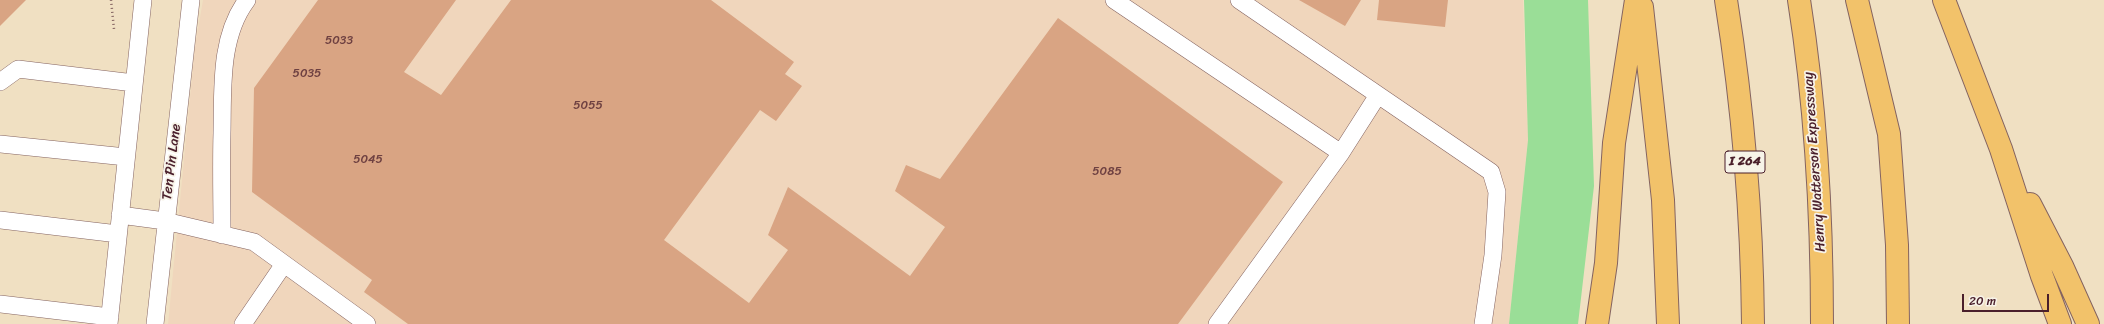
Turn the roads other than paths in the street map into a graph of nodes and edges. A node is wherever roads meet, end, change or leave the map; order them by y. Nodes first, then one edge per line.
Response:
1 (143, 0) edge
2 (191, 0) edge
3 (247, 0) edge
4 (1114, 0) edge
5 (1239, 0) edge
6 (1636, 0) edge
7 (1641, 0) edge
8 (1726, 0) edge
9 (1799, 0) edge
10 (1858, 0) edge
11 (1944, 0) edge
12 (0, 82) edge
13 (134, 83) junction
14 (1378, 95) junction
15 (0, 144) edge
16 (2001, 149) junction
17 (1341, 153) junction
18 (126, 158) junction
19 (120, 215) junction
20 (0, 220) edge
21 (165, 221) junction
22 (118, 234) junction
23 (222, 235) junction
24 (284, 264) junction
25 (0, 304) edge
26 (109, 320) edge
27 (155, 324) edge
28 (243, 324) edge
29 (367, 324) edge
30 (1217, 324) edge
31 (1483, 324) edge
32 (1597, 324) edge
33 (1668, 324) edge
34 (1753, 324) edge
35 (1822, 324) edge
36 (1898, 324) edge
37 (2060, 324) edge
38 (2088, 324) edge

1 - 13 lane
2 - 21 lane, Ten Pin Lane
3 - 23 lane
4 - 17 lane
5 - 14 lane
6 - 32 highway
7 - 33 highway
8 - 34 highway, I 264
9 - 35 highway, Henry Watterson Expressway
10 - 36 highway
11 - 16 highway
12 - 13 lane
13 - 18 lane
14 - 17 lane
14 - 31 lane
15 - 18 lane
16 - 37 highway
16 - 38 highway
17 - 30 lane
18 - 19 lane
19 - 21 lane
19 - 22 lane
20 - 22 lane
21 - 23 lane
21 - 27 lane, Ten Pin Lane
22 - 26 lane
23 - 24 lane
24 - 28 lane
24 - 29 lane
25 - 26 lane

